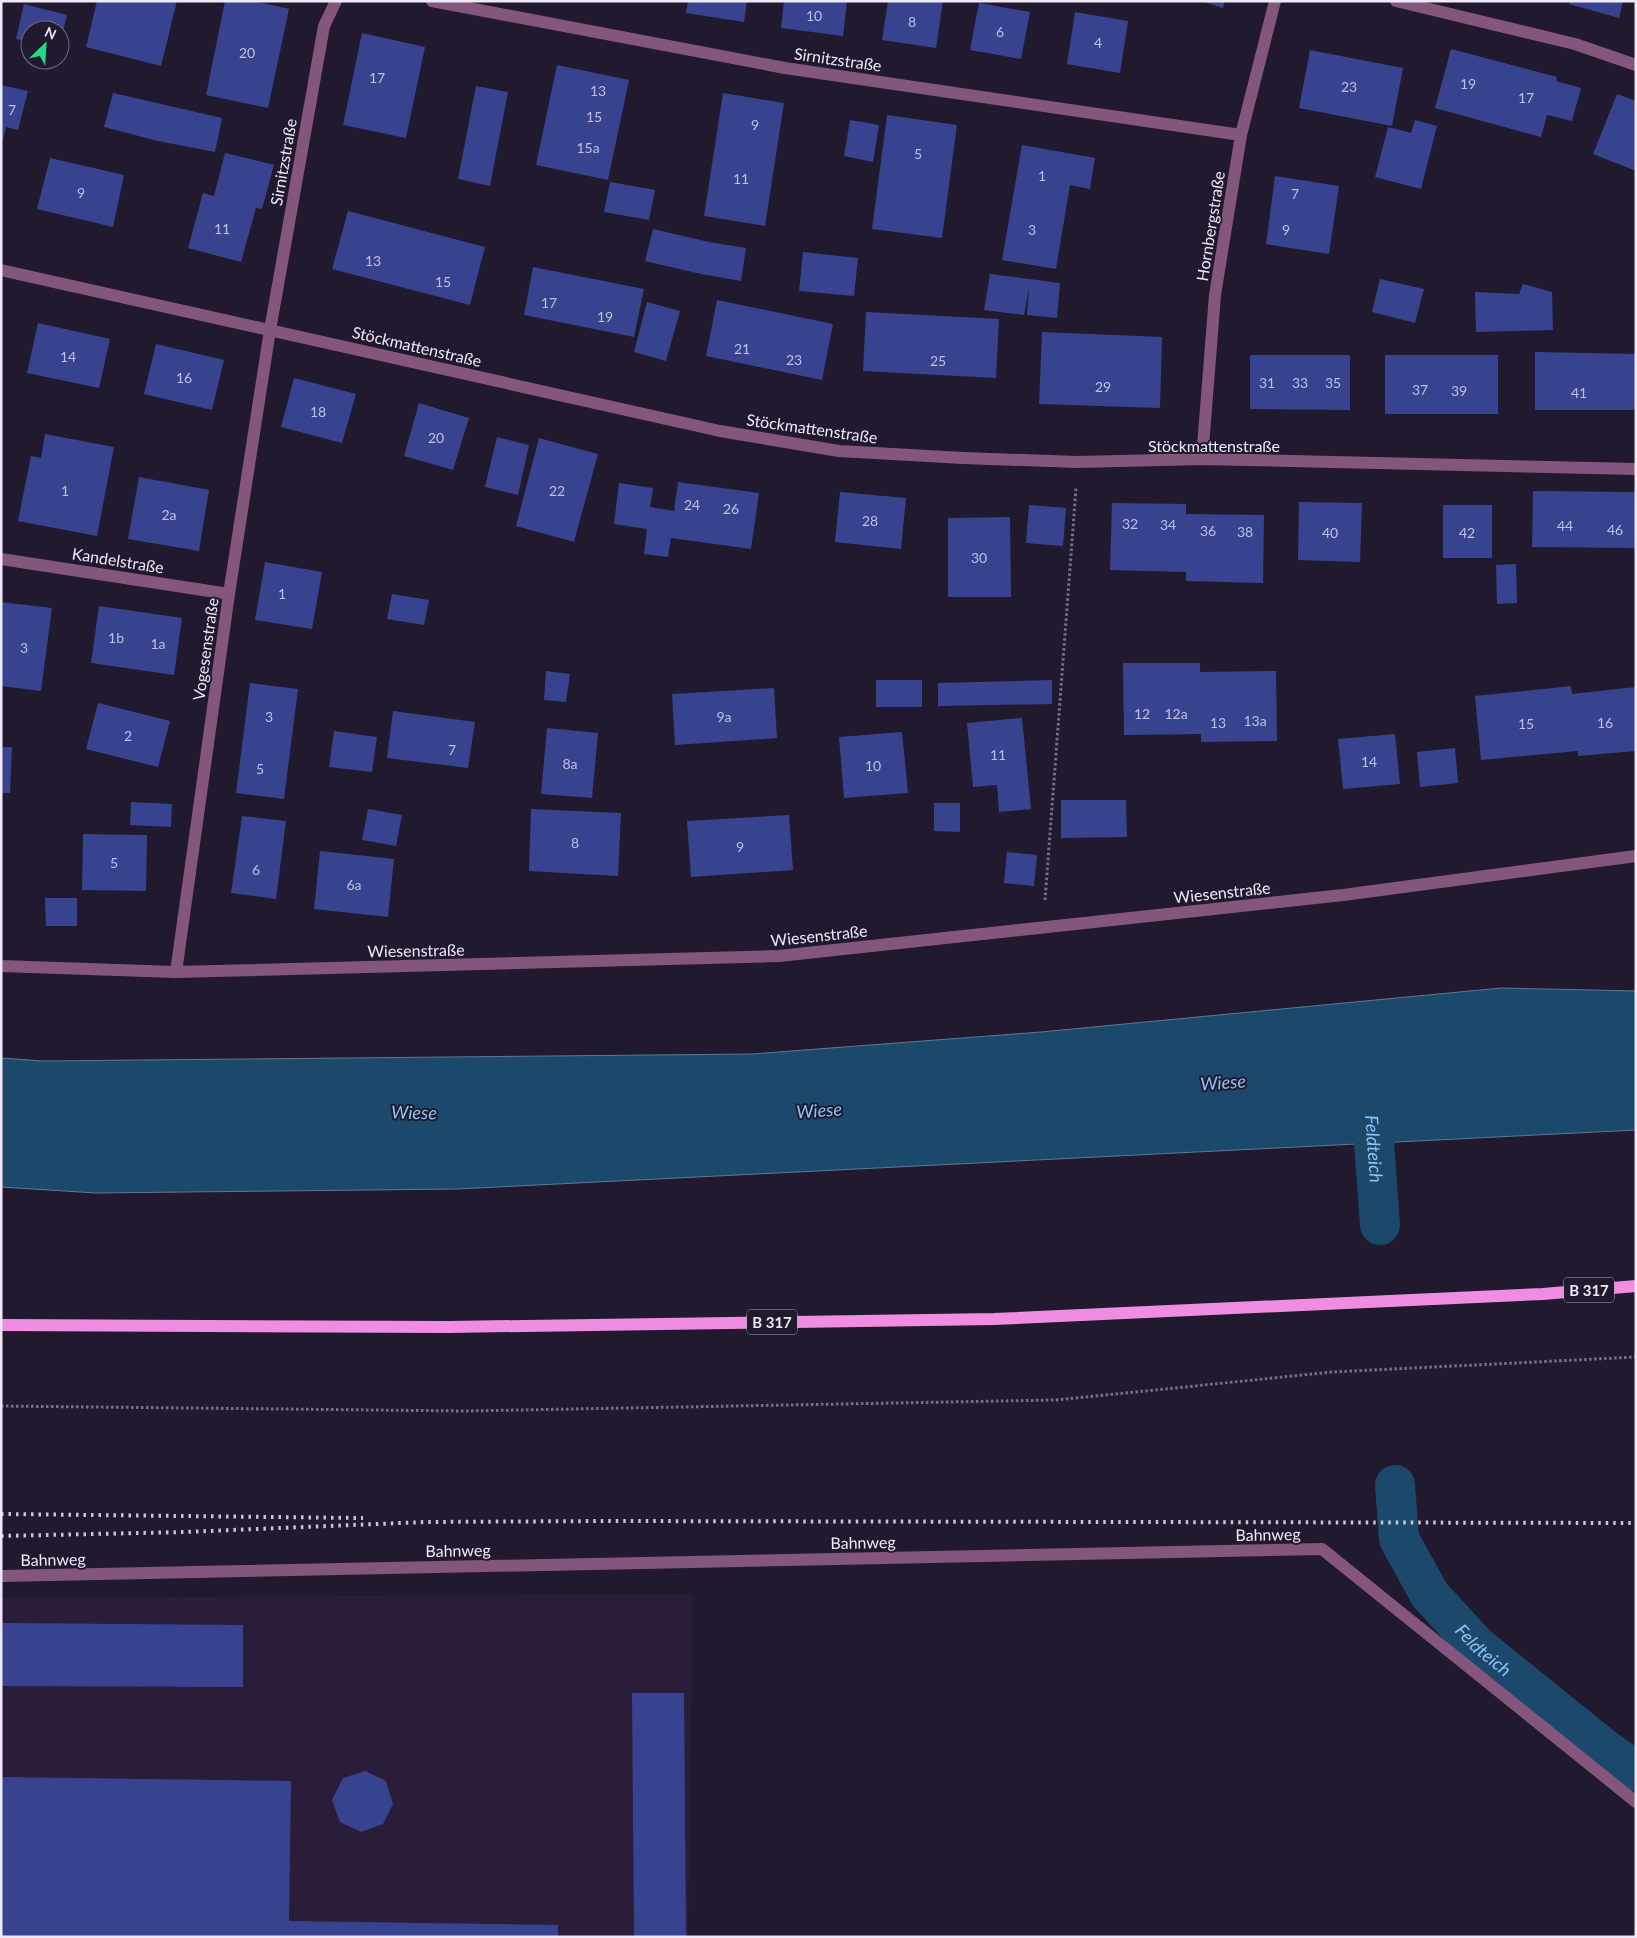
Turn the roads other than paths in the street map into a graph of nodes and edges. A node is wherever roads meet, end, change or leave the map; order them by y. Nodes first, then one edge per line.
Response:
1 (336, 1) edge
2 (432, 1) edge
3 (1275, 1) edge
4 (1396, 1) edge
5 (1636, 65) edge
6 (1241, 135) junction
7 (1, 270) edge
8 (270, 330) junction
9 (1202, 459) junction
10 (1636, 468) edge
11 (1, 559) edge
12 (229, 594) junction
13 (1636, 856) edge
14 (1, 966) edge
15 (176, 972) junction
16 (1636, 1286) edge
17 (1, 1325) edge
18 (1, 1576) edge
19 (1636, 1802) edge

1 - 8 street, Sirnitzstraße
2 - 6 street, Sirnitzstraße
3 - 6 street, Hornbergstraße
4 - 5 street
6 - 9 street, Hornbergstraße
7 - 8 street, Stöckmattenstraße
8 - 9 street, Stöckmattenstraße
8 - 12 street, Vogesenstraße
9 - 10 street, Stöckmattenstraße
11 - 12 street, Kandelstraße
12 - 15 street, Vogesenstraße
13 - 15 street, Wiesenstraße
14 - 15 street, Wiesenstraße
16 - 17 main road, B 317
18 - 19 street, Bahnweg

